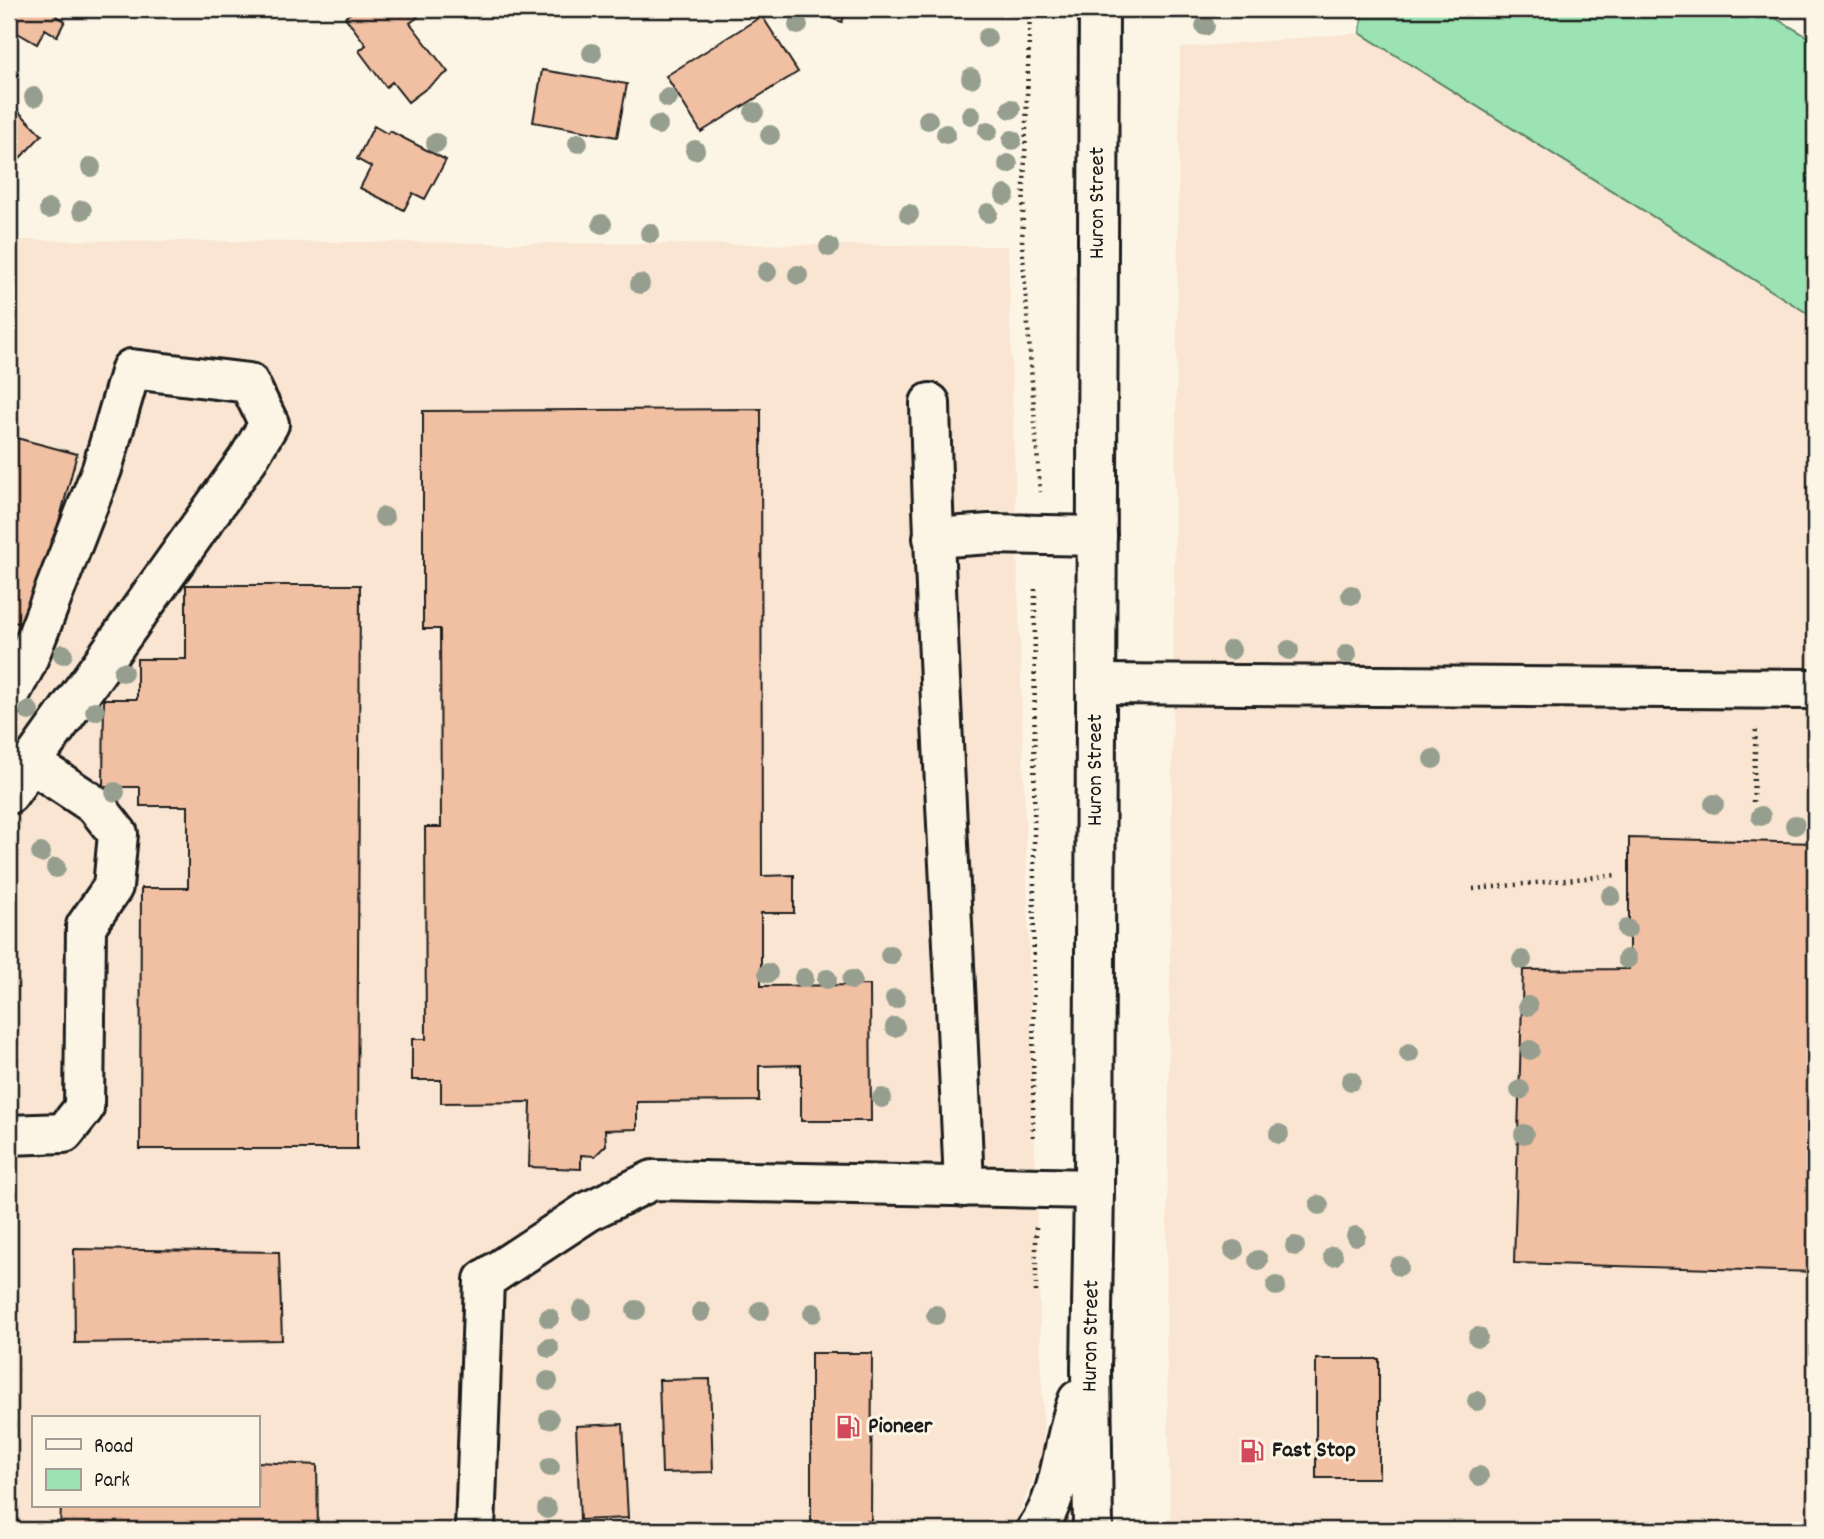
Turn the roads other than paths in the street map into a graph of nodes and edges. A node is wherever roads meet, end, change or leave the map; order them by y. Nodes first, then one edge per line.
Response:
1 (1100, 9) edge
2 (930, 403) dead end
3 (1097, 536) junction
4 (933, 538) junction
5 (1096, 684) junction
6 (1815, 689) edge
7 (9, 696) edge
8 (32, 763) junction
9 (9, 794) edge
10 (9, 1135) edge
11 (964, 1187) junction
12 (1094, 1189) junction
13 (1091, 1369) junction
14 (475, 1530) edge
15 (1036, 1530) edge
16 (1093, 1530) edge

1 - 3 main road, Huron Street
2 - 4 main road
3 - 4 main road
3 - 5 main road, Huron Street
4 - 11 main road
5 - 6 main road
5 - 12 main road, Huron Street
7 - 8 main road
8 - 9 main road
8 - 10 main road
11 - 12 main road
11 - 14 main road
12 - 13 main road, Huron Street
13 - 15 main road
13 - 16 main road, Huron Street

